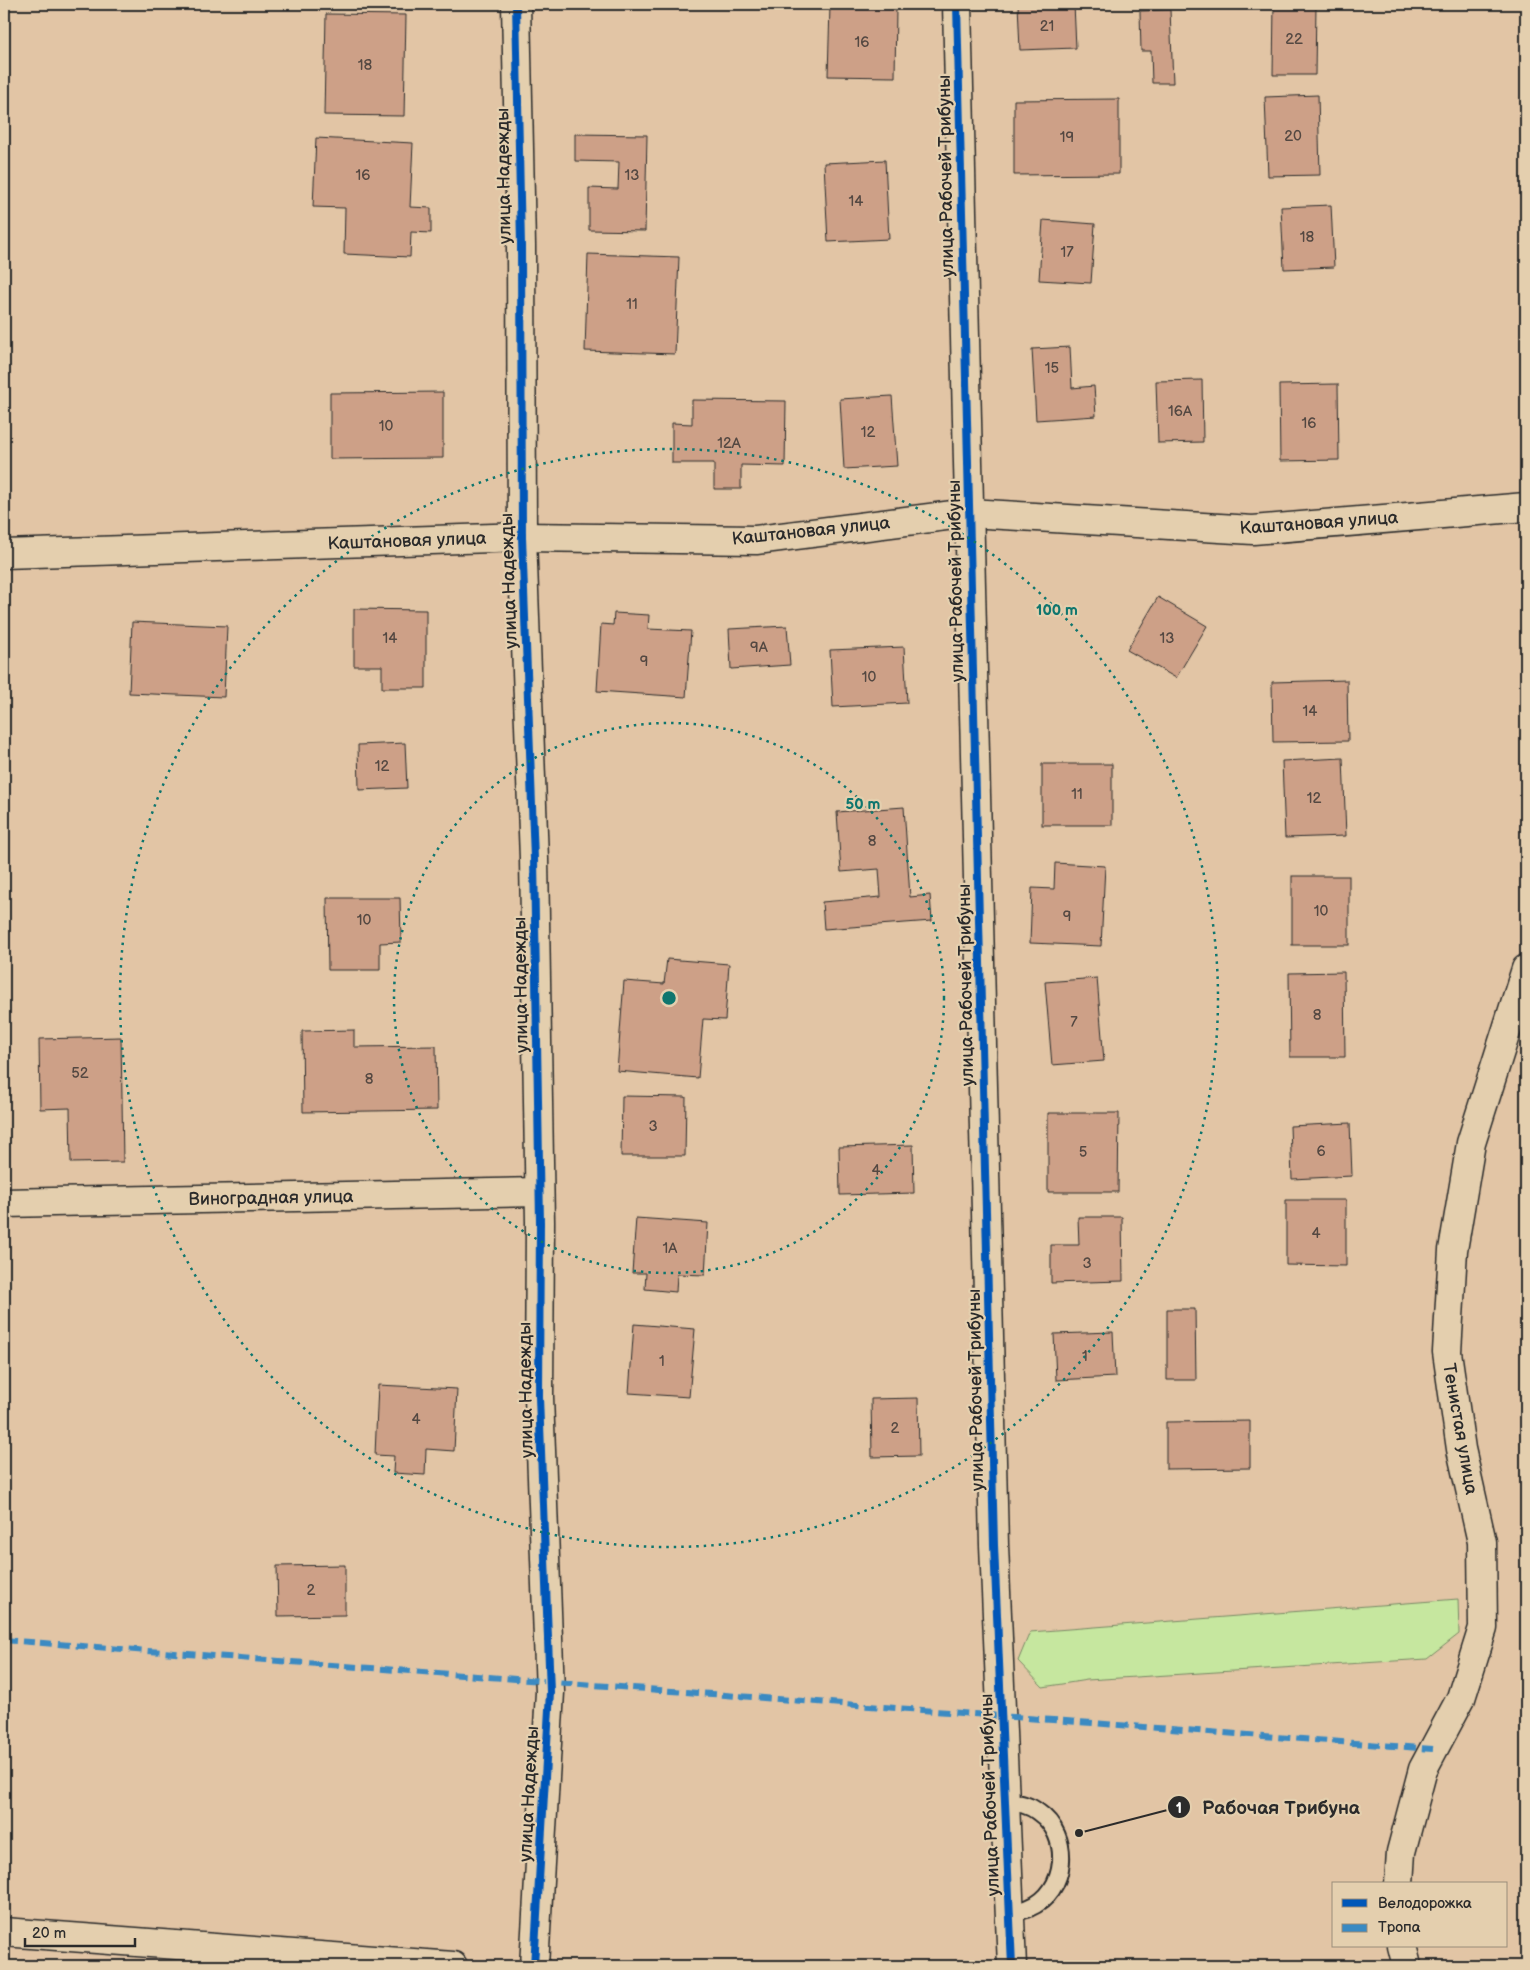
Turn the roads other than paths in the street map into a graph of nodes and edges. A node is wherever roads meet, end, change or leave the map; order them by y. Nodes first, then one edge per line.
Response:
1 (516, 4) edge
2 (957, 4) edge
3 (1526, 507) edge
4 (969, 513) junction
5 (522, 537) junction
6 (4, 554) edge
7 (1526, 969) edge
8 (539, 1192) junction
9 (4, 1203) edge
10 (1005, 1801) junction
11 (1399, 1882) edge
12 (1010, 1912) junction
13 (4, 1932) edge
14 (1402, 1948) edge
15 (419, 1965) edge
16 (454, 1966) edge
17 (534, 1966) edge
18 (1012, 1966) edge
19 (1407, 1966) edge

1 - 5 street, улица Надежды
2 - 4 street, улица Рабочей Трибуны
3 - 4 street, Каштановая улица
4 - 5 street, Каштановая улица
4 - 10 street, улица Рабочей Трибуны
5 - 6 street, Каштановая улица
5 - 8 street, улица Надежды
7 - 11 street, Тенистая улица
8 - 9 street, Виноградная улица
8 - 17 street, улица Надежды
10 - 12 street, улица Рабочей Трибуны
10 - 12 lane
12 - 18 street, улица Рабочей Трибуны
13 - 15 street
14 - 19 street
15 - 16 street

